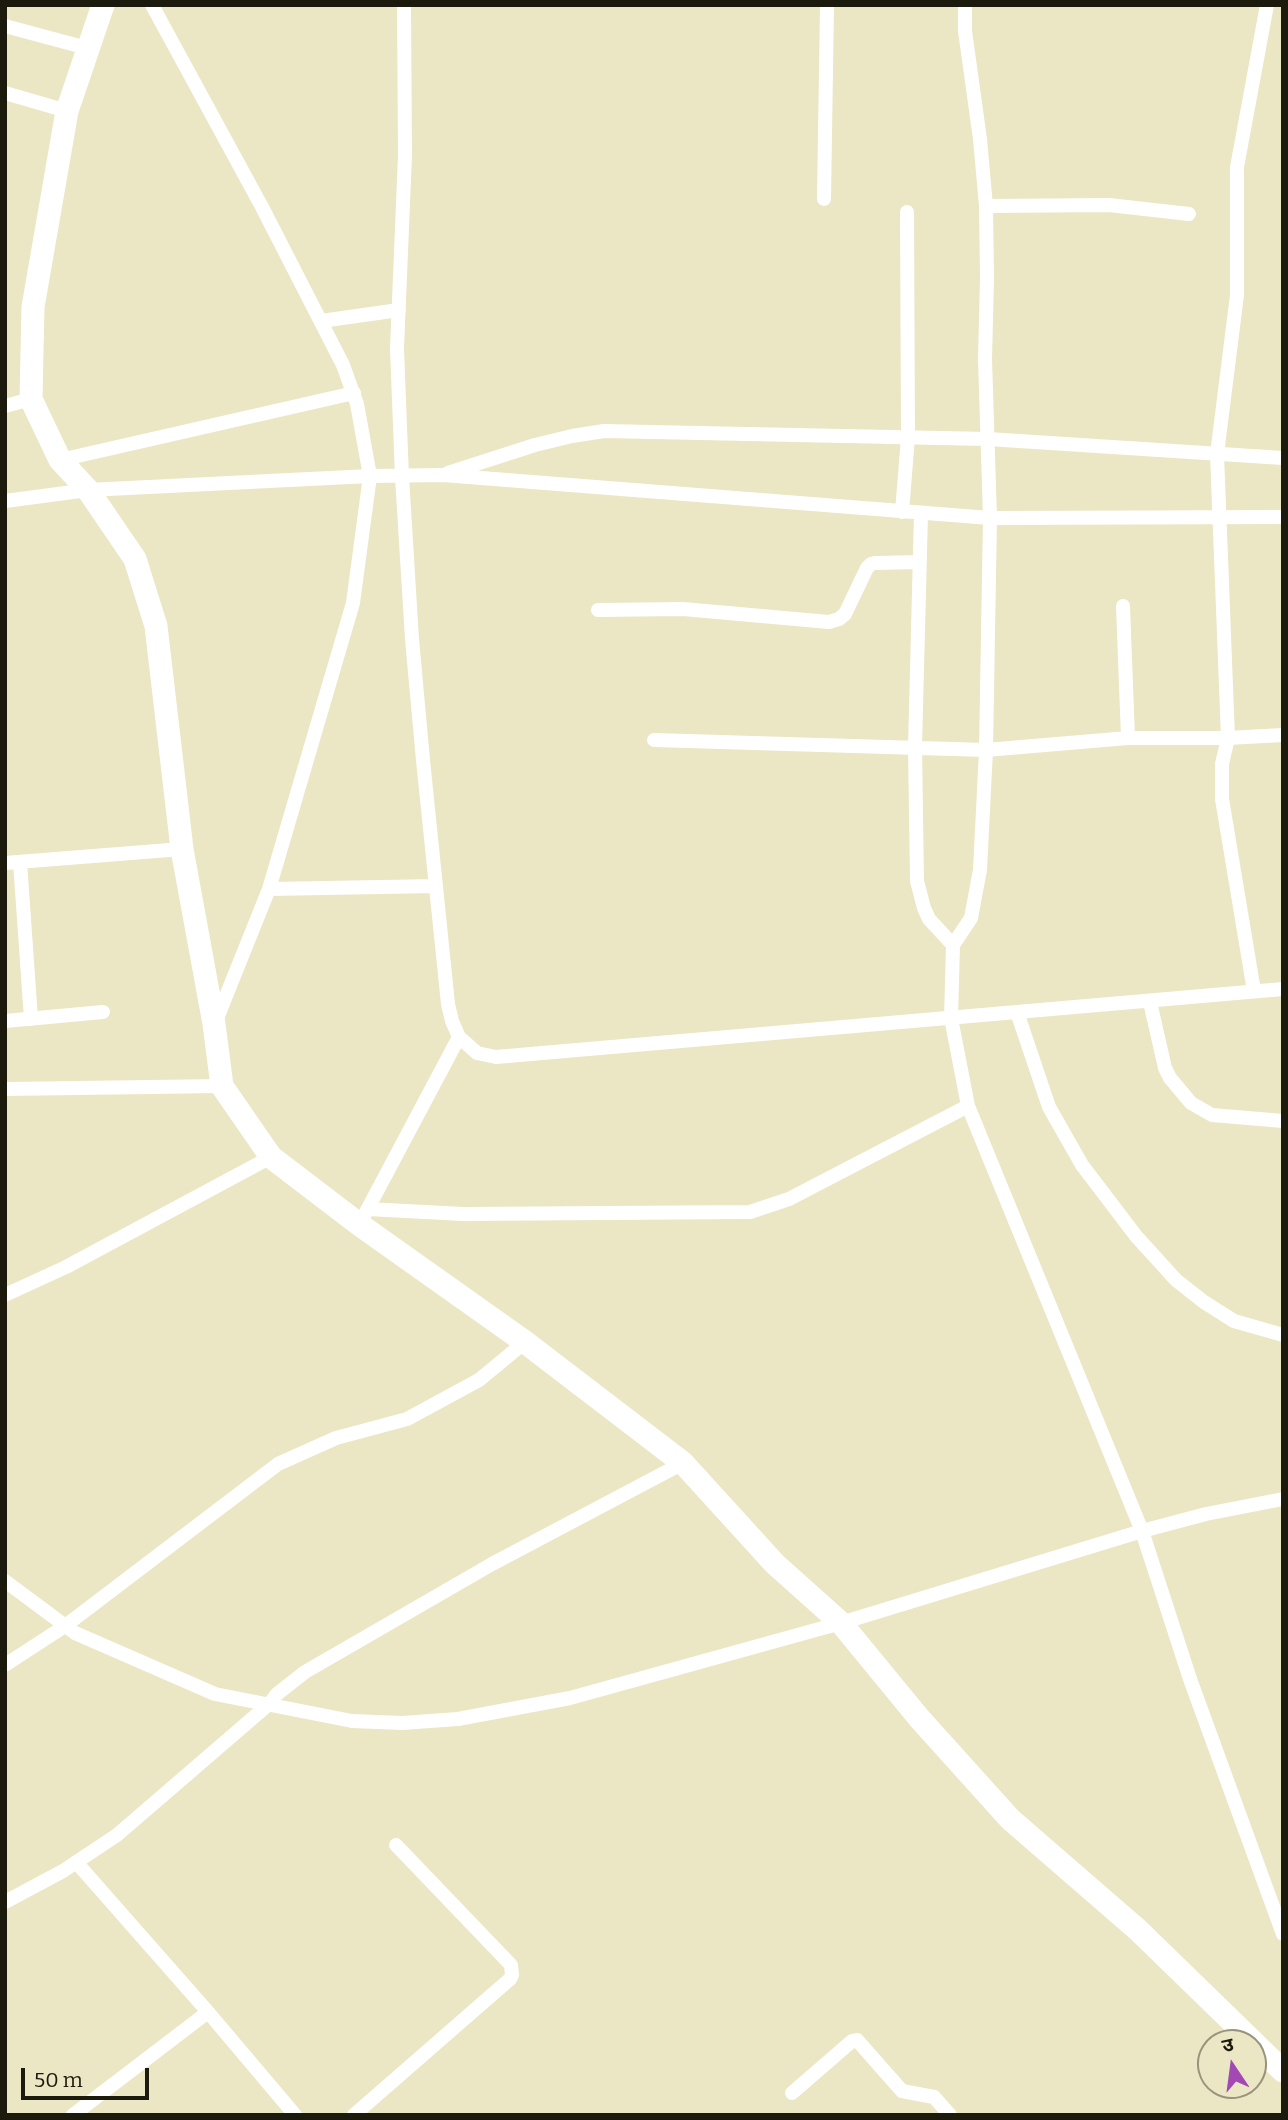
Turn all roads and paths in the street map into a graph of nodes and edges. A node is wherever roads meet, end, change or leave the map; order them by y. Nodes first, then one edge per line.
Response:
1 (103, 5) edge
2 (152, 5) edge
3 (404, 5) edge
4 (827, 5) edge
5 (965, 5) edge
6 (1267, 5) edge
7 (5, 26) edge
8 (88, 48) junction
9 (5, 93) edge
10 (67, 111) junction
11 (824, 198) dead end
12 (986, 206) junction
13 (907, 212) dead end
14 (1189, 214) dead end
15 (399, 310) junction
16 (321, 321) junction
17 (354, 393) junction
18 (31, 399) junction
19 (5, 406) edge
20 (908, 437) junction
21 (988, 439) junction
22 (1217, 454) junction
23 (1283, 458) edge
24 (60, 460) junction
25 (443, 475) junction
26 (370, 476) junction
27 (402, 477) junction
28 (88, 490) junction
29 (5, 501) edge
30 (902, 512) junction
31 (921, 514) junction
32 (1219, 517) junction
33 (1283, 517) edge
34 (990, 518) junction
35 (920, 562) junction
36 (1123, 606) dead end
37 (598, 610) dead end
38 (1283, 735) edge
39 (1128, 738) junction
40 (1228, 738) junction
41 (654, 740) dead end
42 (915, 747) junction
43 (986, 750) junction
44 (182, 849) junction
45 (12, 862) edge
46 (436, 886) junction
47 (269, 889) junction
48 (953, 945) junction
49 (1283, 989) edge
50 (1254, 991) junction
51 (1150, 1002) junction
52 (103, 1012) dead end
53 (1017, 1012) junction
54 (951, 1018) junction
55 (30, 1019) junction
56 (5, 1021) edge
57 (214, 1024) junction
58 (460, 1037) junction
59 (222, 1086) junction
60 (5, 1089) edge
61 (968, 1106) junction
62 (1283, 1121) edge
63 (271, 1157) junction
64 (364, 1217) junction
65 (5, 1295) edge
66 (1283, 1335) edge
67 (525, 1342) junction
68 (682, 1463) junction
69 (1283, 1499) edge
70 (1142, 1531) junction
71 (5, 1581) edge
72 (841, 1623) junction
73 (65, 1626) junction
74 (5, 1665) edge
75 (269, 1704) junction
76 (396, 1845) dead end
77 (76, 1862) junction
78 (5, 1902) edge
79 (1283, 1934) edge
80 (208, 2012) junction
81 (1283, 2070) edge
82 (792, 2093) dead end
83 (73, 2115) edge
84 (295, 2115) edge
85 (354, 2115) edge
86 (950, 2115) edge

1 - 8 main road
2 - 16 street
3 - 15 street
4 - 11 street
5 - 12 street
6 - 22 street
7 - 8 street
8 - 10 main road
9 - 10 street
10 - 18 main road
12 - 14 street
12 - 21 street
13 - 20 street
15 - 16 street
15 - 27 street
16 - 17 street
17 - 24 street
17 - 26 street
18 - 19 street
18 - 24 main road
20 - 21 street
20 - 25 street
20 - 30 street
21 - 22 street
21 - 34 street
22 - 23 street
22 - 32 street
24 - 28 main road
25 - 27 street
25 - 30 street
26 - 27 street
26 - 28 street
26 - 47 street
27 - 46 street
28 - 29 street
28 - 44 main road
30 - 31 street
31 - 34 street
31 - 35 street
32 - 33 street
32 - 34 street
32 - 40 street
34 - 43 street
35 - 37 street
35 - 42 street
36 - 39 street
38 - 40 street
39 - 40 street
39 - 43 street
40 - 50 street
41 - 42 street
42 - 43 street
42 - 48 street
43 - 48 street
44 - 45 street
44 - 57 main road
45 - 55 street
46 - 47 street
46 - 58 street
47 - 57 street
48 - 54 street
49 - 50 street
50 - 51 street
51 - 53 street
51 - 62 street
52 - 55 street
53 - 54 street
53 - 66 street
54 - 58 street
54 - 61 street
55 - 56 street
57 - 59 main road
58 - 64 street
59 - 60 street
59 - 63 main road
61 - 64 street
61 - 70 street
63 - 64 main road
63 - 65 street
64 - 67 main road
67 - 68 main road
67 - 73 street
68 - 72 main road
68 - 75 street
69 - 70 street
70 - 72 street
70 - 79 street
71 - 73 street
72 - 75 street
72 - 81 main road
73 - 74 street
73 - 75 street
75 - 77 street
76 - 85 street
77 - 78 street
77 - 80 street
80 - 83 street
80 - 84 street
82 - 86 street

